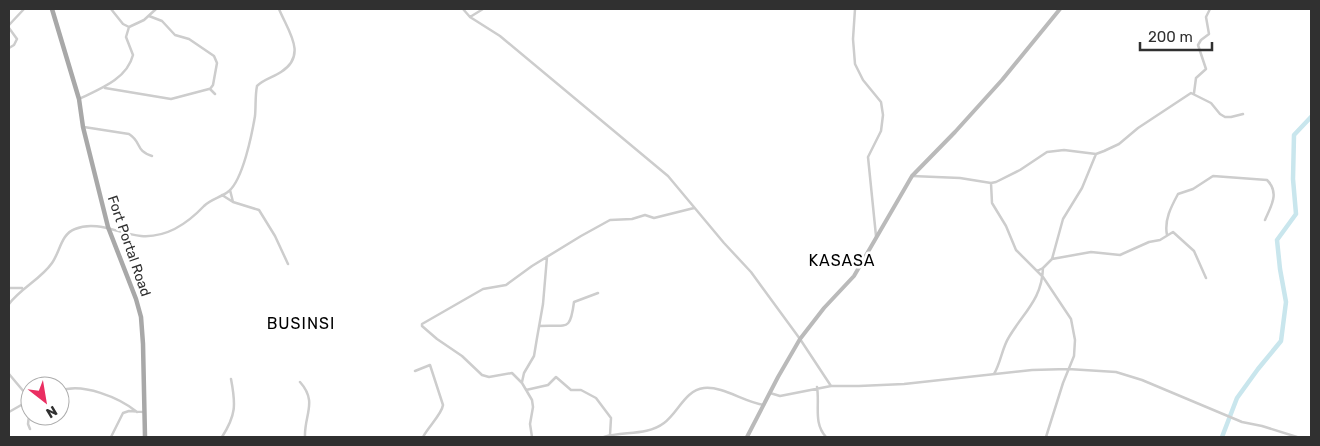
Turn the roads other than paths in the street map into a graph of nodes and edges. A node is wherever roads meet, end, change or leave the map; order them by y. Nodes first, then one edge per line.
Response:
1 (24, 9) edge
2 (52, 9) edge
3 (112, 9) edge
4 (156, 9) edge
5 (279, 9) edge
6 (463, 9) edge
7 (483, 9) edge
8 (855, 9) edge
9 (1060, 9) edge
10 (1210, 9) edge
11 (153, 12) junction
12 (149, 16) junction
13 (470, 17) junction
14 (155, 18) junction
15 (9, 27) edge
16 (129, 27) junction
17 (9, 48) edge
18 (103, 88) junction
19 (210, 89) junction
20 (1194, 93) junction
21 (215, 94) dead end
22 (79, 99) junction
23 (1243, 114) dead end
24 (82, 127) junction
25 (1096, 154) junction
26 (152, 156) dead end
27 (912, 176) junction
28 (990, 183) junction
29 (230, 190) junction
30 (222, 195) junction
31 (234, 202) junction
32 (694, 208) junction
33 (1265, 220) dead end
34 (108, 227) junction
35 (1167, 235) junction
36 (876, 238) junction
37 (547, 258) junction
38 (1052, 259) junction
39 (288, 264) dead end
40 (1043, 268) junction
41 (1037, 271) junction
42 (1043, 277) junction
43 (1206, 278) dead end
44 (25, 287) junction
45 (9, 288) edge
46 (598, 293) dead end
47 (9, 304) edge
48 (540, 326) junction
49 (800, 339) junction
50 (1068, 369) junction
51 (415, 371) dead end
52 (9, 374) edge
53 (994, 374) junction
54 (231, 379) dead end
55 (300, 382) dead end
56 (522, 382) junction
57 (831, 386) junction
58 (20, 387) edge
59 (817, 387) junction
60 (70, 389) edge
61 (526, 390) junction
62 (770, 393) junction
63 (764, 404) junction
64 (20, 405) edge
65 (9, 412) edge
66 (137, 412) junction
67 (144, 412) junction
68 (29, 426) edge
69 (30, 429) dead end
70 (610, 435) junction
71 (111, 437) edge
72 (145, 437) edge
73 (222, 437) edge
74 (305, 437) edge
75 (424, 437) edge
76 (532, 437) edge
77 (604, 437) edge
78 (747, 437) edge
79 (826, 437) edge
80 (1046, 437) edge
81 (1297, 437) edge

1 - 15 street
2 - 22 main road, Fort Portal Road
3 - 16 street
4 - 11 street
5 - 29 street
6 - 13 street
7 - 13 street
8 - 36 street
9 - 27 street
10 - 20 street
11 - 12 street
11 - 14 street
12 - 14 street
12 - 16 street
13 - 32 street
14 - 19 street
15 - 17 street
16 - 18 street
18 - 19 street
18 - 22 street
19 - 21 street
20 - 23 street
20 - 25 street
22 - 24 main road, Fort Portal Road
24 - 26 street
24 - 34 main road, Fort Portal Road
25 - 28 street
25 - 38 street
27 - 28 street
27 - 36 street
28 - 41 street
29 - 30 street
29 - 31 street
30 - 31 street
30 - 34 street
31 - 39 street
32 - 37 street
32 - 49 street
33 - 35 street
34 - 44 street
34 - 67 main road, Fort Portal Road
35 - 38 street
35 - 43 street
36 - 49 street
37 - 48 street
37 - 56 street
38 - 40 street
40 - 41 street
40 - 42 street
41 - 42 street
42 - 50 street
42 - 53 street
44 - 45 street
44 - 47 street
46 - 48 street
48 - 56 street
49 - 57 street
49 - 62 street
50 - 53 street
50 - 80 street
50 - 81 street
51 - 75 street
52 - 58 street
53 - 57 street
54 - 73 street
55 - 74 street
56 - 61 street
57 - 59 street
59 - 62 street
59 - 79 street
60 - 66 street
61 - 70 street
61 - 76 street
62 - 63 street
63 - 70 street
63 - 78 street
64 - 65 street
66 - 67 street
66 - 71 street
67 - 72 main road, Fort Portal Road
68 - 69 street
70 - 77 street

